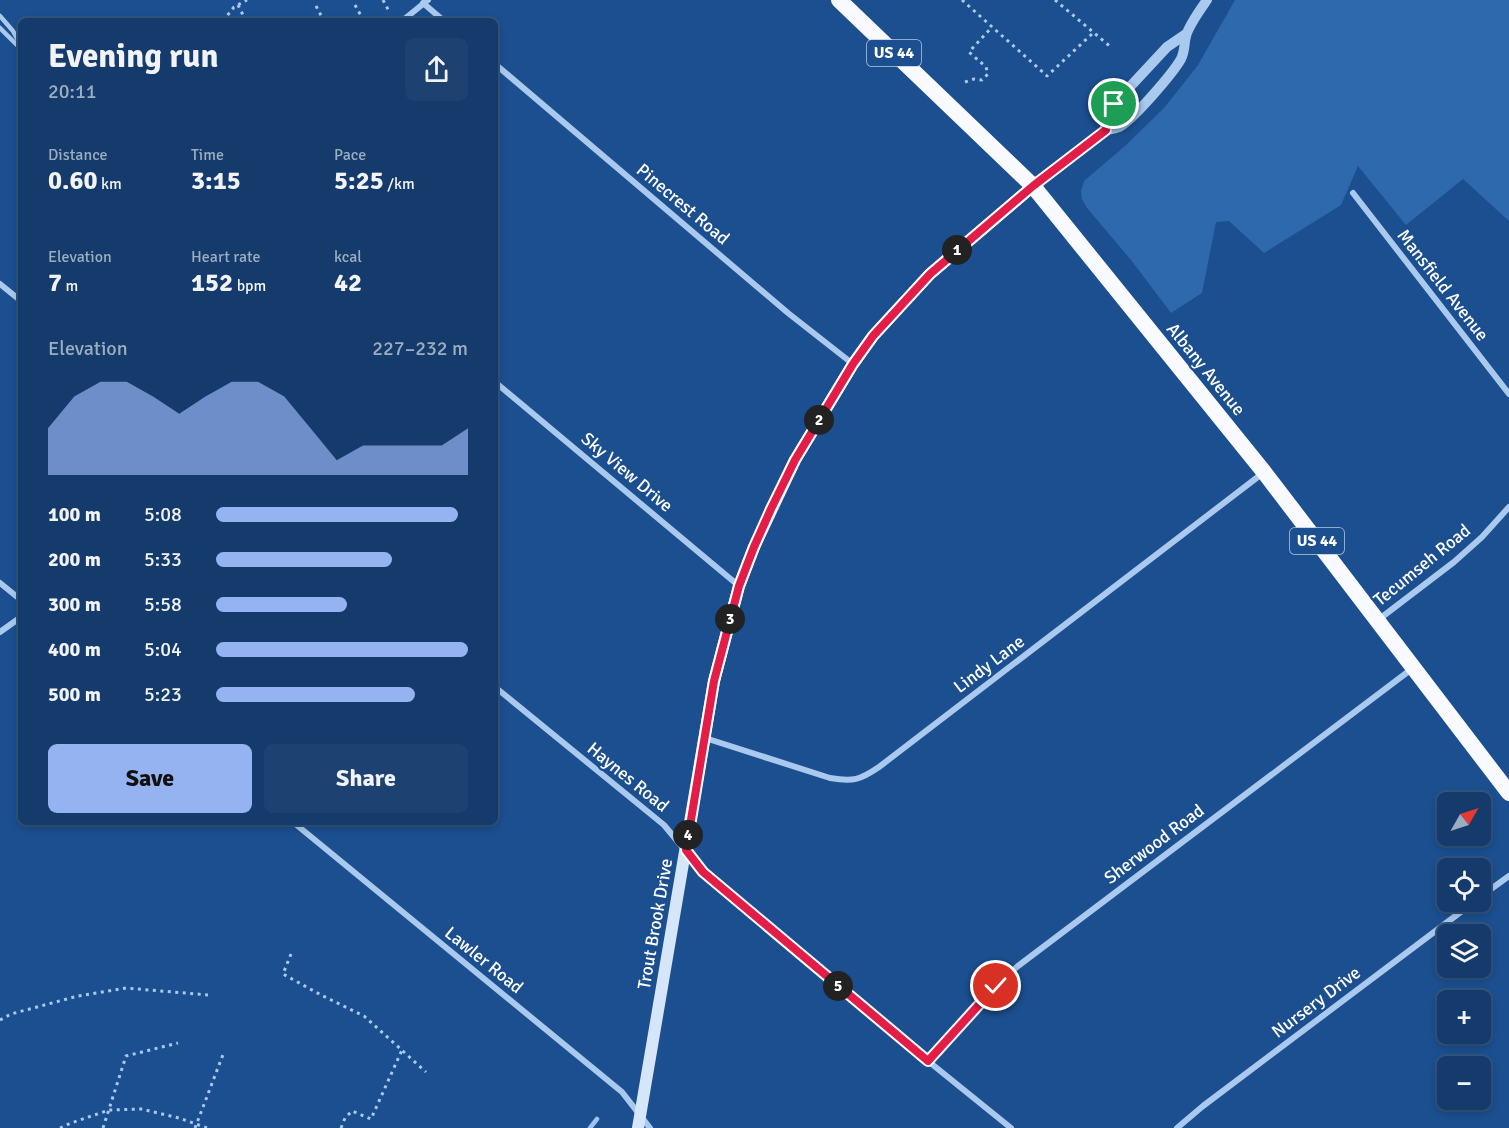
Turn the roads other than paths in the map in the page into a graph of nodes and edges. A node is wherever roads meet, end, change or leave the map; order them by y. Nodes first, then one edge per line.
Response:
1 (839, 0) edge
2 (1207, 0) edge
3 (425, 2) edge
4 (0, 16) edge
5 (406, 18) edge
6 (441, 18) edge
7 (0, 28) edge
8 (1186, 34) junction
9 (18, 41) edge
10 (18, 44) edge
11 (498, 67) edge
12 (1106, 130) junction
13 (1033, 186) junction
14 (1353, 193) dead end
15 (0, 284) edge
16 (18, 299) edge
17 (853, 364) junction
18 (498, 385) edge
19 (1509, 394) edge
20 (1264, 472) junction
21 (1509, 507) edge
22 (0, 584) edge
23 (739, 586) junction
24 (18, 598) edge
25 (18, 619) edge
26 (1377, 620) junction
27 (0, 632) edge
28 (1413, 668) junction
29 (498, 689) edge
30 (704, 738) junction
31 (1509, 793) edge
32 (296, 825) edge
33 (686, 850) junction
34 (1509, 876) edge
35 (1491, 889) edge
36 (1461, 912) edge
37 (928, 1061) junction
38 (640, 1114) junction
39 (638, 1128) edge
40 (650, 1128) edge
41 (1011, 1128) edge
42 (1177, 1128) edge

1 - 13 highway, Albany Avenue / US 44
2 - 8 street
3 - 5 street
3 - 6 street
4 - 9 lane
7 - 10 lane
8 - 12 street
8 - 12 street
11 - 17 street, Pinecrest Road
12 - 13 street
13 - 17 main road, Trout Brook Drive
13 - 20 highway, Albany Avenue / US 44
14 - 19 street, Mansfield Avenue
15 - 16 street
17 - 23 main road, Trout Brook Drive
18 - 23 street, Sky View Drive
20 - 26 highway, Albany Avenue / US 44
20 - 30 street, Lindy Lane
21 - 26 street, Tecumseh Road
22 - 24 street
23 - 30 main road, Trout Brook Drive
25 - 27 street
26 - 28 highway, Albany Avenue / US 44
28 - 31 highway, Albany Avenue / US 44
28 - 37 street, Sherwood Road
29 - 33 street, Haynes Road
30 - 33 main road, Trout Brook Drive
32 - 38 street, Lawler Road
33 - 37 street, Haynes Road
33 - 38 main road, Trout Brook Drive
34 - 35 street
36 - 42 street, Nursery Drive
37 - 41 street, Haynes Road
38 - 39 main road, Trout Brook Drive
38 - 40 street, Lawler Road

